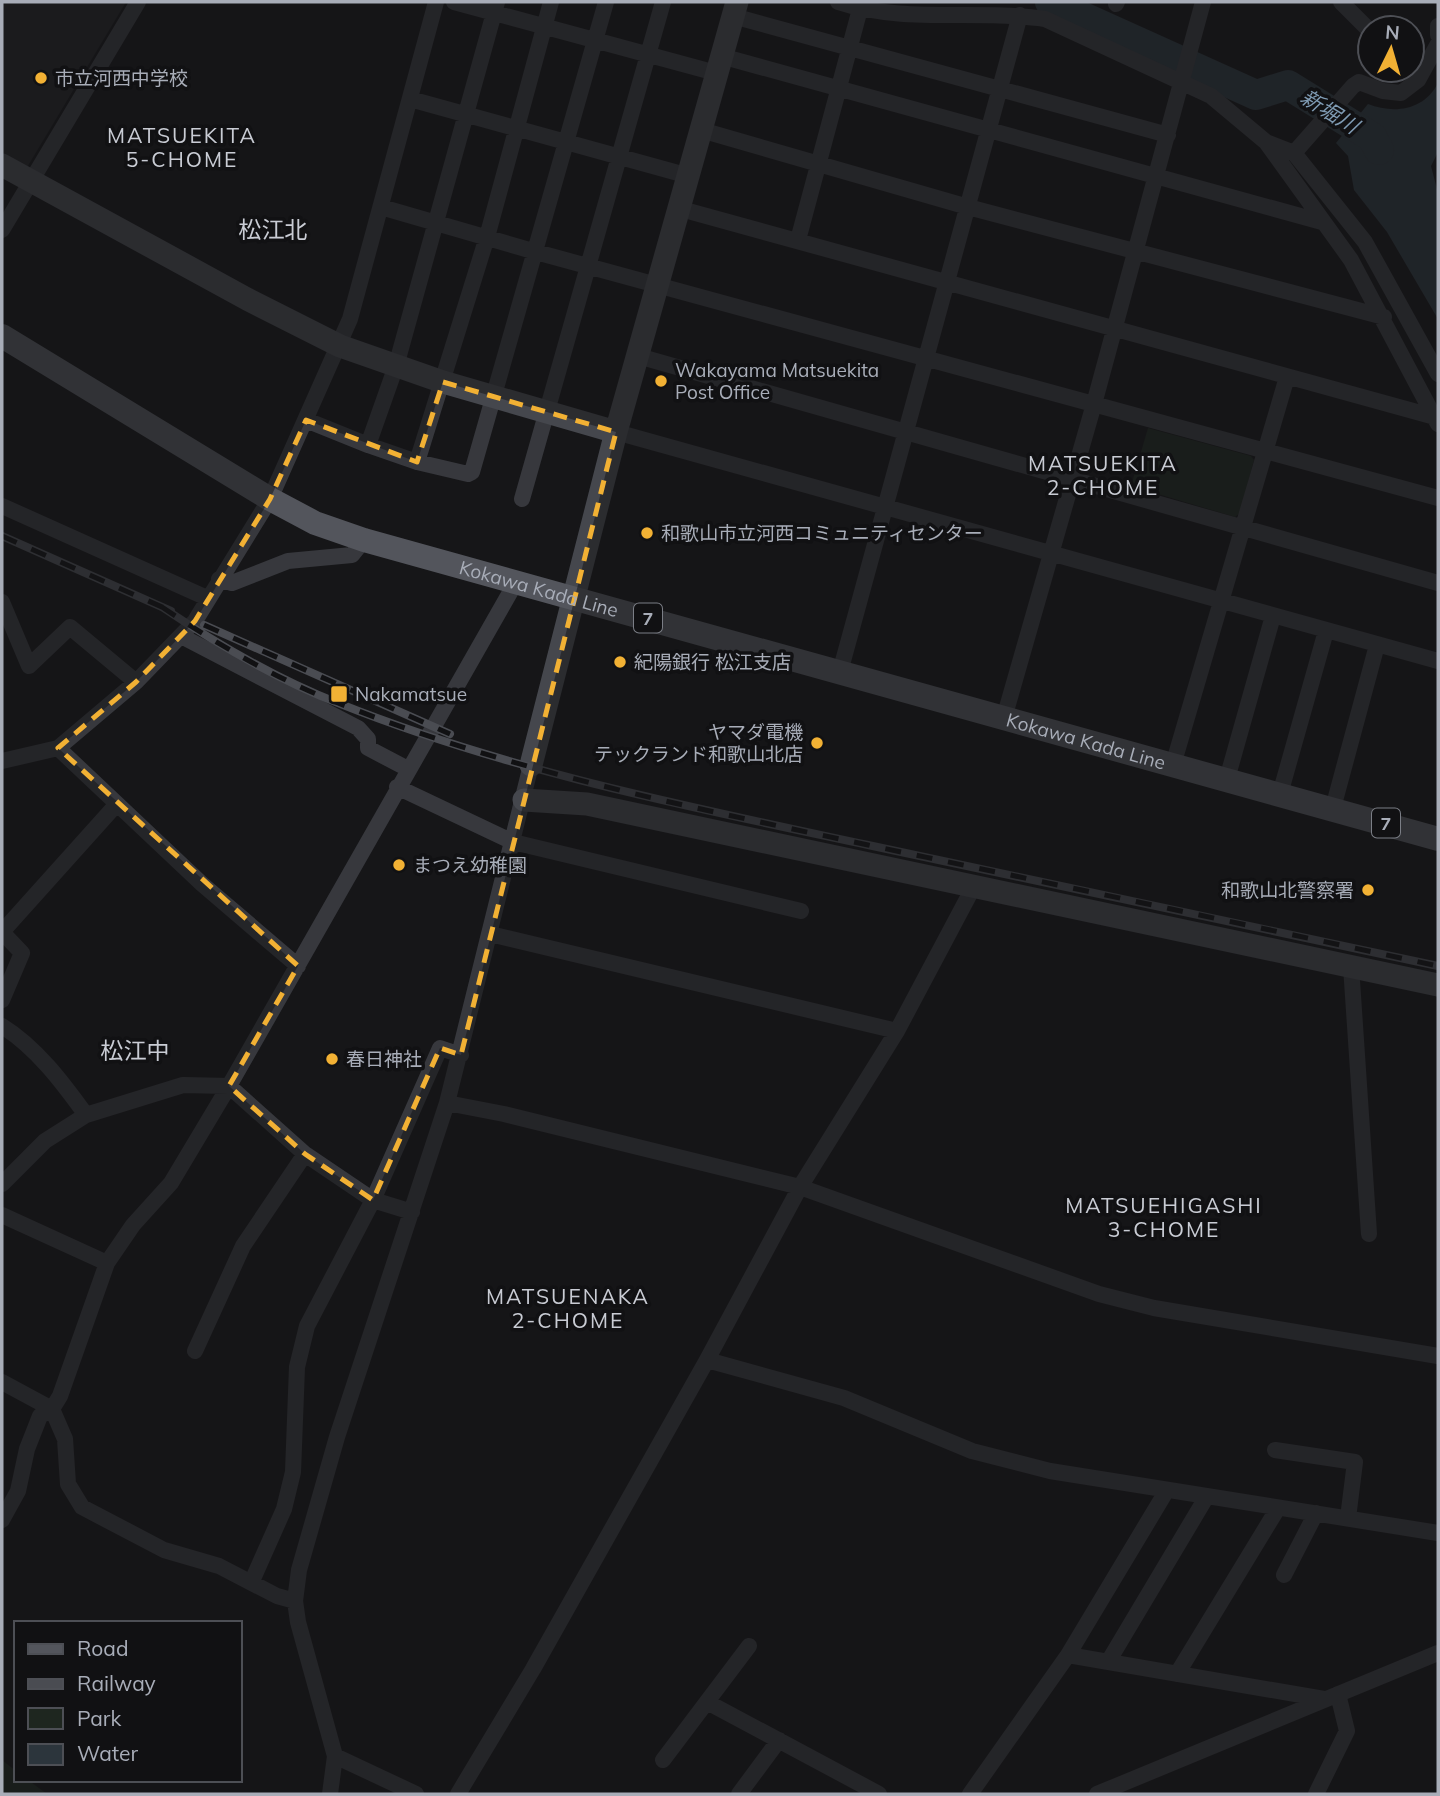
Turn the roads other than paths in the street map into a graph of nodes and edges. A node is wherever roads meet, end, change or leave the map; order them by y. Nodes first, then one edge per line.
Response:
1 (138, 2) edge
2 (436, 2) edge
3 (454, 2) edge
4 (551, 2) edge
5 (606, 2) edge
6 (663, 2) edge
7 (838, 2) edge
8 (1203, 2) edge
9 (1341, 2) edge
10 (496, 7) edge
11 (735, 9) edge
12 (860, 9) junction
13 (1020, 15) junction
14 (1356, 17) edge
15 (1438, 26) edge
16 (544, 27) junction
17 (1438, 35) edge
18 (595, 42) junction
19 (1438, 44) edge
20 (849, 47) junction
21 (648, 55) junction
22 (1426, 60) edge
23 (718, 64) junction
24 (1183, 79) junction
25 (1356, 84) edge
26 (1364, 84) edge
27 (1408, 84) edge
28 (1000, 87) junction
29 (839, 89) junction
30 (410, 99) junction
31 (465, 114) junction
32 (514, 128) junction
33 (701, 130) junction
34 (989, 131) junction
35 (1168, 135) junction
36 (565, 142) junction
37 (1266, 142) junction
38 (1297, 150) junction
39 (620, 158) junction
40 (817, 163) junction
41 (2, 164) edge
42 (689, 176) junction
43 (1156, 178) junction
44 (30, 182) junction
45 (968, 206) junction
46 (381, 207) junction
47 (681, 209) junction
48 (1322, 222) junction
49 (436, 223) junction
50 (2, 230) edge
51 (487, 237) junction
52 (798, 240) junction
53 (536, 252) junction
54 (1136, 252) junction
55 (589, 266) junction
56 (947, 283) junction
57 (659, 285) junction
58 (1384, 317) junction
59 (1114, 328) junction
60 (2, 336) edge
61 (340, 346) junction
62 (638, 356) junction
63 (926, 360) junction
64 (396, 366) junction
65 (1438, 374) edge
66 (1287, 377) junction
67 (443, 383) junction
68 (495, 398) junction
69 (1094, 404) junction
70 (548, 413) junction
71 (306, 420) junction
72 (1436, 420) edge
73 (616, 432) junction
74 (907, 433) junction
75 (368, 445) junction
76 (1266, 452) junction
77 (417, 462) junction
78 (1073, 479) junction
79 (1438, 498) edge
80 (270, 499) junction
81 (522, 499) dead end
82 (2, 506) edge
83 (887, 509) junction
84 (1244, 527) junction
85 (364, 540) junction
86 (1051, 555) junction
87 (219, 579) junction
88 (516, 582) junction
89 (1438, 583) edge
90 (207, 598) junction
91 (572, 598) junction
92 (2, 603) edge
93 (1222, 603) junction
94 (1273, 617) junction
95 (1326, 631) junction
96 (181, 636) junction
97 (1377, 645) junction
98 (1438, 661) edge
99 (840, 672) junction
100 (136, 682) junction
101 (1003, 718) junction
102 (58, 748) junction
103 (2, 761) edge
104 (531, 765) joint
105 (1173, 765) junction
106 (408, 769) junction
107 (1227, 779) junction
108 (397, 787) junction
109 (1280, 794) junction
110 (524, 800) junction
111 (116, 805) junction
112 (1333, 808) junction
113 (1438, 839) edge
114 (513, 842) junction
115 (974, 886) junction
116 (801, 911) dead end
117 (490, 934) junction
118 (298, 966) junction
119 (1352, 966) junction
120 (1438, 985) edge
121 (2, 1000) edge
122 (2, 1026) edge
123 (897, 1031) junction
124 (461, 1055) junction
125 (229, 1086) junction
126 (447, 1103) junction
127 (86, 1115) junction
128 (305, 1154) junction
129 (2, 1184) edge
130 (800, 1187) junction
131 (373, 1200) junction
132 (412, 1212) junction
133 (2, 1215) edge
134 (1369, 1234) dead end
135 (107, 1263) junction
136 (195, 1351) dead end
137 (1438, 1356) edge
138 (707, 1360) junction
139 (2, 1382) edge
140 (52, 1409) junction
141 (1275, 1450) dead end
142 (1167, 1490) junction
143 (1207, 1496) junction
144 (1278, 1507) junction
145 (1316, 1514) junction
146 (1348, 1518) junction
147 (2, 1520) edge
148 (1438, 1533) edge
149 (1284, 1575) dead end
150 (252, 1581) junction
151 (295, 1601) junction
152 (749, 1646) dead end
153 (1438, 1653) edge
154 (1068, 1655) junction
155 (1108, 1662) junction
156 (1177, 1674) junction
157 (1331, 1697) junction
158 (707, 1702) junction
159 (779, 1740) junction
160 (335, 1756) junction
161 (663, 1759) dead end
162 (852, 1788) edge
163 (330, 1794) edge
164 (416, 1794) edge
165 (458, 1794) edge
166 (739, 1794) edge
167 (880, 1794) edge
168 (970, 1794) edge
169 (1097, 1794) edge
170 (1316, 1794) edge

1 - 44 street
2 - 30 street
3 - 10 street
4 - 16 street
5 - 18 street
6 - 21 street
7 - 12 street
8 - 24 street
9 - 14 street
10 - 16 street
10 - 31 street
11 - 20 street
11 - 23 street
12 - 13 street
12 - 20 street
13 - 24 street
13 - 28 street
15 - 17 street
16 - 18 street
16 - 32 street
18 - 21 street
18 - 36 street
19 - 22 street
20 - 28 street
20 - 29 street
21 - 23 street
21 - 39 street
23 - 29 street
23 - 33 street
24 - 35 street
24 - 37 street
25 - 38 street
26 - 27 street
28 - 34 street
28 - 35 street
29 - 34 street
29 - 40 street
30 - 31 street
30 - 46 street
31 - 32 street
31 - 49 street
32 - 36 street
32 - 51 street
33 - 40 street
33 - 42 street
34 - 43 street
34 - 45 street
35 - 43 street
36 - 39 street
36 - 53 street
37 - 38 street
37 - 48 street
38 - 65 street
39 - 42 street
39 - 55 street
40 - 45 street
40 - 52 street
41 - 44 street
42 - 47 street
43 - 48 street
43 - 54 street
44 - 50 street
44 - 61 street
45 - 54 street
45 - 56 street
46 - 49 street
46 - 61 street
47 - 52 street
47 - 57 street
48 - 58 street
49 - 51 street
49 - 64 street
51 - 53 street
51 - 67 street
52 - 56 street
53 - 55 street
53 - 68 street
54 - 58 street
54 - 59 street
55 - 57 street
55 - 70 street
56 - 59 street
56 - 63 street
57 - 62 street
57 - 63 street
58 - 72 street
59 - 66 street
59 - 69 street
60 - 80 main road, Kokawa Kada Line / 7
61 - 64 street
61 - 71 street
62 - 73 street
62 - 74 street
63 - 69 street
63 - 74 street
64 - 67 street
64 - 75 street
66 - 72 street
66 - 76 street
67 - 68 street
67 - 77 street
68 - 70 street
68 - 77 street
69 - 76 street
69 - 78 street
70 - 73 street
70 - 81 street
71 - 75 street
71 - 80 street
73 - 83 street
73 - 91 street
74 - 78 street
74 - 83 street
75 - 77 street
76 - 79 street
76 - 84 street
78 - 84 street
78 - 86 street
80 - 85 main road, Kokawa Kada Line / 7
80 - 87 street
82 - 90 street
83 - 86 street
83 - 99 street
84 - 89 street
84 - 93 street
85 - 87 street
85 - 88 main road, Kokawa Kada Line / 7
86 - 93 street
86 - 101 street
87 - 90 street
88 - 91 main road, Kokawa Kada Line / 7
88 - 106 street
90 - 96 street
91 - 99 main road, Kokawa Kada Line / 7
91 - 104 street
92 - 100 street
93 - 94 street
93 - 105 street
94 - 95 street
94 - 107 street
95 - 97 street
95 - 109 street
96 - 100 street
96 - 106 street
97 - 98 street
97 - 112 street
99 - 101 main road, Kokawa Kada Line / 7
100 - 102 street
101 - 105 main road, Kokawa Kada Line / 7
102 - 103 street
102 - 111 street
104 - 110 street
105 - 107 main road, Kokawa Kada Line / 7
106 - 108 street
107 - 109 main road, Kokawa Kada Line / 7
108 - 114 street
108 - 118 street
109 - 112 main road, Kokawa Kada Line / 7
110 - 114 street
110 - 115 street
111 - 118 street
111 - 121 street
112 - 113 main road, Kokawa Kada Line / 7
114 - 116 street
114 - 117 street
115 - 119 street
115 - 123 street
117 - 123 street
117 - 124 street
118 - 125 street
119 - 120 street
119 - 134 street
122 - 127 street
123 - 130 street
124 - 126 street
124 - 131 street
125 - 127 street
125 - 128 street
125 - 135 street
126 - 130 street
126 - 132 street
127 - 129 street
128 - 131 street
128 - 136 street
130 - 137 street
130 - 138 street
131 - 132 street
131 - 150 street
132 - 151 street
133 - 135 street
135 - 140 street
138 - 142 street
138 - 165 street
139 - 140 street
140 - 147 street
140 - 150 street
141 - 146 street
142 - 143 street
142 - 154 street
143 - 144 street
143 - 155 street
144 - 145 street
144 - 156 street
145 - 146 street
145 - 149 street
146 - 148 street
150 - 151 street
151 - 160 street
152 - 158 street
153 - 157 street
154 - 155 street
154 - 168 street
155 - 156 street
156 - 157 street
157 - 169 street
157 - 170 street
158 - 159 street
158 - 161 street
159 - 162 street
159 - 166 street
160 - 163 street
160 - 164 street
162 - 167 street

